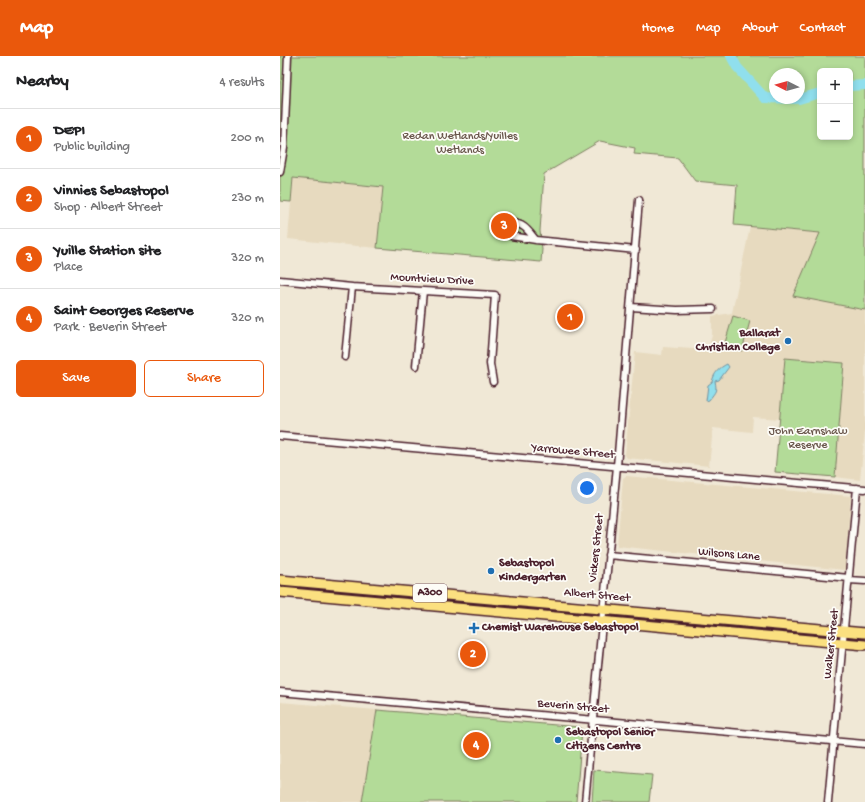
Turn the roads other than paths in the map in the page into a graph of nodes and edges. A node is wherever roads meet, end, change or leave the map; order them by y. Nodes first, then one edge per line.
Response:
1 (288, 56) edge
2 (280, 172) edge
3 (639, 200) dead end
4 (536, 240) dead end
5 (636, 250) junction
6 (280, 280) edge
7 (352, 287) junction
8 (423, 291) junction
9 (631, 307) junction
10 (713, 309) dead end
11 (345, 357) dead end
12 (416, 366) dead end
13 (493, 382) dead end
14 (280, 436) edge
15 (617, 466) junction
16 (857, 488) junction
17 (865, 489) edge
18 (608, 555) junction
19 (849, 579) junction
20 (280, 580) edge
21 (865, 581) edge
22 (280, 592) edge
23 (603, 609) junction
24 (602, 621) junction
25 (844, 631) junction
26 (865, 632) edge
27 (843, 643) junction
28 (865, 645) edge
29 (280, 692) edge
30 (592, 720) junction
31 (834, 741) junction
32 (865, 744) edge
33 (585, 802) edge
34 (828, 802) edge

1 - 2 street
3 - 5 street, Vickers Street
4 - 5 street
5 - 9 street, Vickers Street
6 - 7 street, Mountview Drive
7 - 8 street, Mountview Drive
7 - 11 street
8 - 12 street
8 - 13 street, Mountview Drive
9 - 10 street
9 - 15 street, Vickers Street
14 - 15 street, Yarrowee Street
15 - 16 street, Yarrowee Street
15 - 18 street, Vickers Street
16 - 17 street, Yarrowee Street
16 - 19 street, Walker Street
18 - 19 street, Wilsons Lane
18 - 23 street, Vickers Street
19 - 21 street, Wilsons Lane
19 - 25 street, Walker Street
20 - 23 highway, Albert Street / A300
22 - 24 highway, Albert Street / A300
23 - 24 street, Vickers Street
23 - 25 highway, Albert Street / A300
24 - 27 highway, Albert Street / A300
24 - 30 street, Vickers Street
25 - 26 highway, Albert Street / A300
25 - 27 street, Walker Street
27 - 28 highway, Albert Street / A300
27 - 31 street, Walker Street
29 - 30 street, Beverin Street
30 - 31 street, Beverin Street
30 - 33 street, Vickers Street
31 - 32 street, Beverin Street
31 - 34 street, Walker Street

